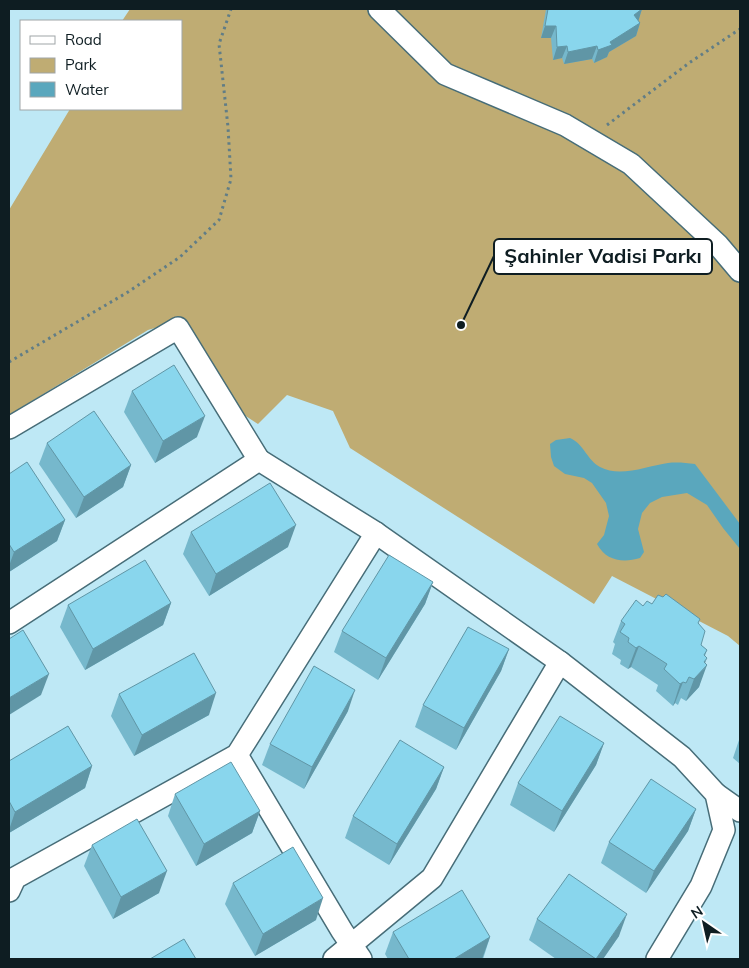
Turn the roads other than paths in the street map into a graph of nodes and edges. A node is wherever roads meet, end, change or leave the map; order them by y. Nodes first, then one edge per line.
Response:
1 (379, 9) edge
2 (740, 271) edge
3 (9, 428) edge
4 (259, 460) junction
5 (376, 533) junction
6 (9, 623) edge
7 (560, 662) junction
8 (237, 755) junction
9 (716, 794) junction
10 (740, 811) edge
11 (11, 879) edge
12 (357, 953) edge
13 (334, 959) edge
14 (656, 959) edge

1 - 2 street
3 - 4 street
4 - 5 street
4 - 6 street
5 - 7 street
5 - 8 street
7 - 9 street
7 - 12 street
8 - 11 street
8 - 12 street
9 - 10 street
9 - 14 street
12 - 13 street

